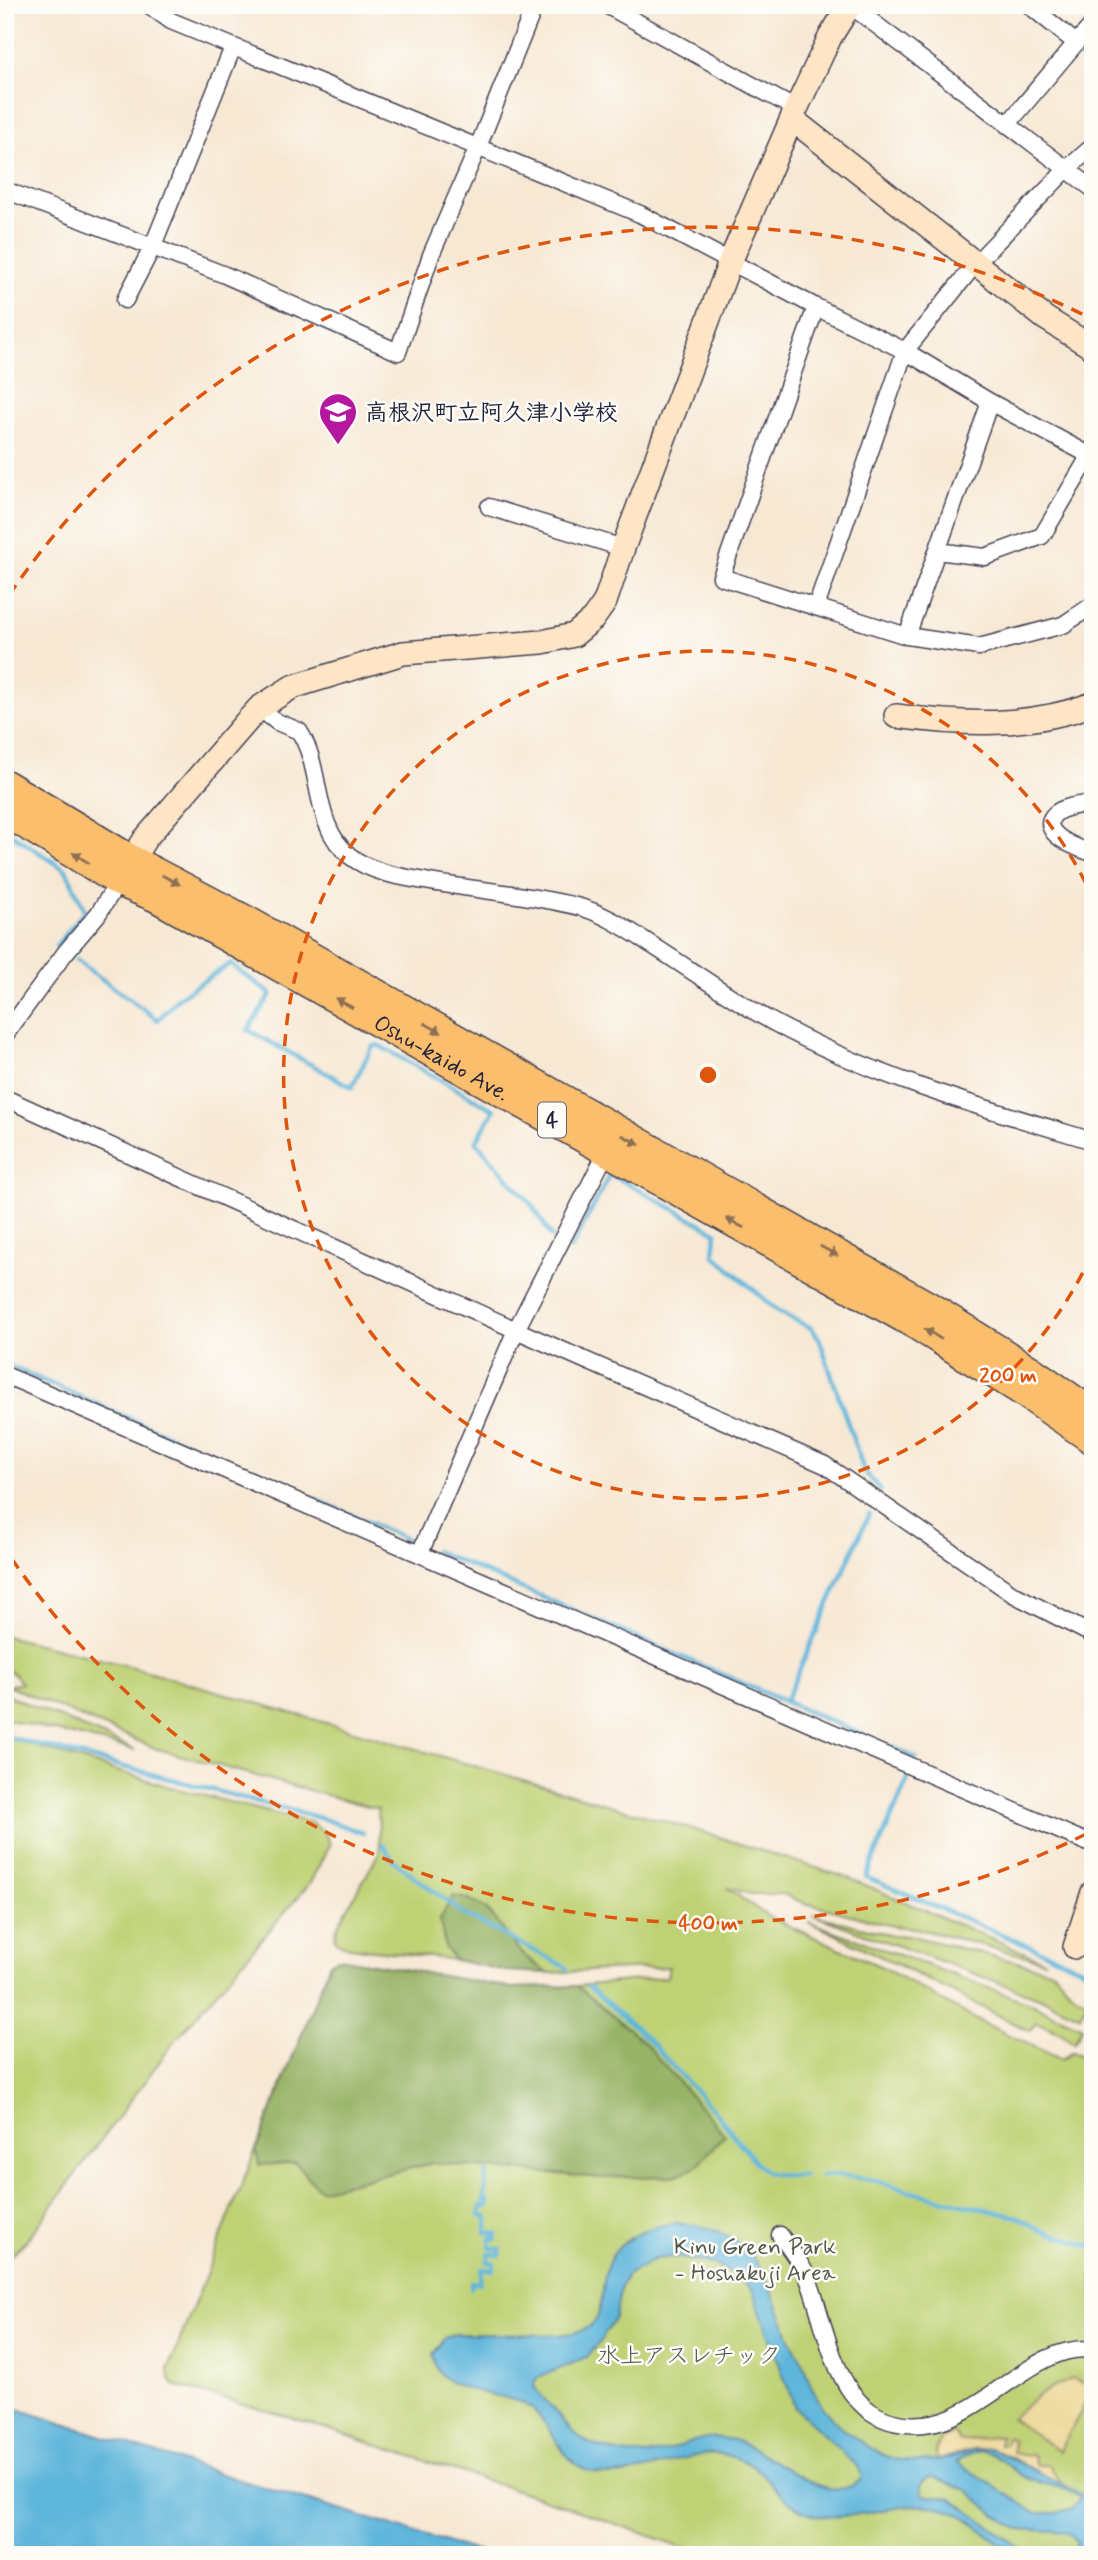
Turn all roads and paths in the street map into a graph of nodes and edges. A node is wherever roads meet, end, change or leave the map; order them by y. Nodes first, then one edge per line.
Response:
1 (149, 5) edge
2 (535, 5) edge
3 (606, 5) edge
4 (850, 5) edge
5 (1030, 5) edge
6 (1093, 24) edge
7 (1076, 43) junction
8 (233, 47) junction
9 (794, 114) junction
10 (1007, 125) junction
11 (1093, 146) edge
12 (478, 147) junction
13 (1066, 170) junction
14 (1093, 189) edge
15 (5, 190) edge
16 (152, 248) junction
17 (730, 262) junction
18 (976, 262) junction
19 (125, 300) dead end
20 (816, 307) junction
21 (1093, 348) edge
22 (905, 351) junction
23 (990, 402) junction
24 (1091, 456) edge
25 (489, 507) dead end
26 (623, 548) junction
27 (937, 551) junction
28 (1093, 605) edge
29 (816, 607) junction
30 (907, 636) junction
31 (1093, 704) edge
32 (260, 708) junction
33 (896, 716) dead end
34 (5, 785) edge
35 (1093, 803) edge
36 (5, 811) edge
37 (1093, 853) edge
38 (125, 871) junction
39 (5, 1035) edge
40 (5, 1098) edge
41 (1093, 1142) edge
42 (607, 1151) junction
43 (516, 1330) junction
44 (5, 1375) edge
45 (1093, 1414) edge
46 (1093, 1439) edge
47 (420, 1553) junction
48 (1093, 1635) edge
49 (1093, 1845) edge
50 (1093, 1892) edge
51 (1075, 1947) dead end
52 (780, 2235) dead end
53 (1093, 2350) edge

1 - 8 street
2 - 12 street
3 - 9 street
4 - 9 street
4 - 10 street
5 - 7 street
6 - 7 street
7 - 10 street
8 - 12 street
8 - 16 street
9 - 17 street
9 - 18 street
10 - 13 street
11 - 13 street
12 - 16 street
12 - 17 street
13 - 14 street
13 - 18 street
15 - 16 street
16 - 19 street
17 - 20 street
17 - 26 street
18 - 21 street
18 - 22 street
20 - 22 street
20 - 29 street
22 - 23 street
22 - 29 street
23 - 24 street
23 - 27 street
24 - 27 street
25 - 26 street
26 - 32 street
27 - 30 street
28 - 30 street
29 - 30 street
31 - 33 street
32 - 38 street
32 - 41 street
34 - 38 highway, Oshu-kaido Ave. / 4
35 - 37 street
38 -> 36 highway, Oshu-kaido Ave. / 4
38 - 39 street
42 -> 38 highway, Oshu-kaido Ave. / 4
38 -> 45 highway, Oshu-kaido Ave. / 4
40 - 43 street
42 - 43 street
46 -> 42 highway, Oshu-kaido Ave. / 4
43 - 47 street
43 - 48 street
44 - 47 street
47 - 49 street
50 - 51 street
52 - 53 street

